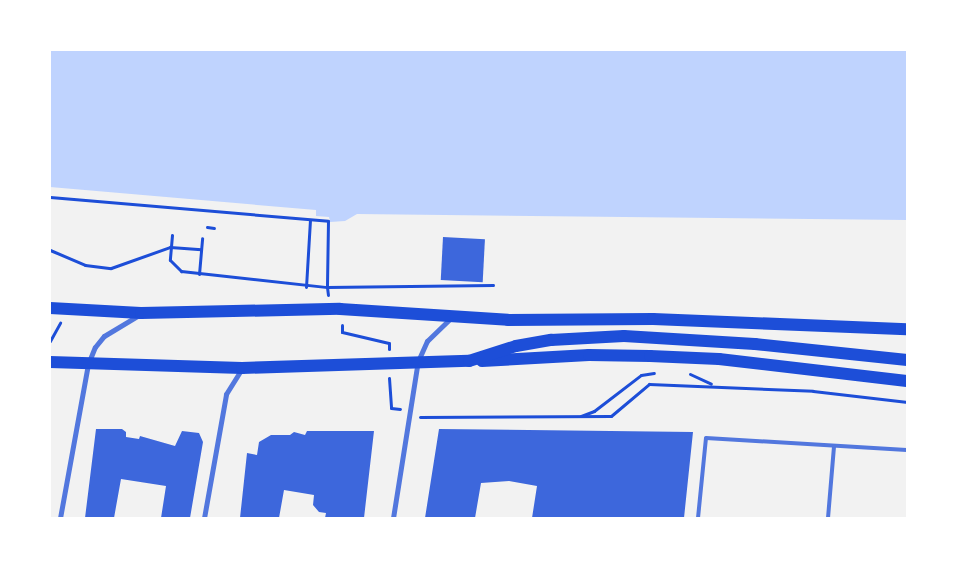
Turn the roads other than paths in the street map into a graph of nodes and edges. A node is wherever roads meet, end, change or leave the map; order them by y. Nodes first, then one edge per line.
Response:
1 (50, 308) edge
2 (141, 313) junction
3 (453, 316) junction
4 (907, 329) edge
5 (907, 360) edge
6 (418, 361) junction
7 (469, 361) junction
8 (50, 362) edge
9 (88, 364) junction
10 (242, 368) junction
11 (907, 381) edge
12 (834, 446) junction
13 (907, 450) edge
14 (60, 518) edge
15 (204, 518) edge
16 (393, 518) edge
17 (698, 518) edge
18 (828, 518) edge

1 - 2 main road
2 - 3 main road
2 - 9 street
3 - 4 main road
3 - 6 street
5 - 7 main road
6 - 7 main road
6 - 10 main road
6 - 16 street
7 - 11 main road
8 - 9 main road
9 - 10 main road
9 - 14 street
10 - 15 street
12 - 13 lane
12 - 17 lane
12 - 18 lane

